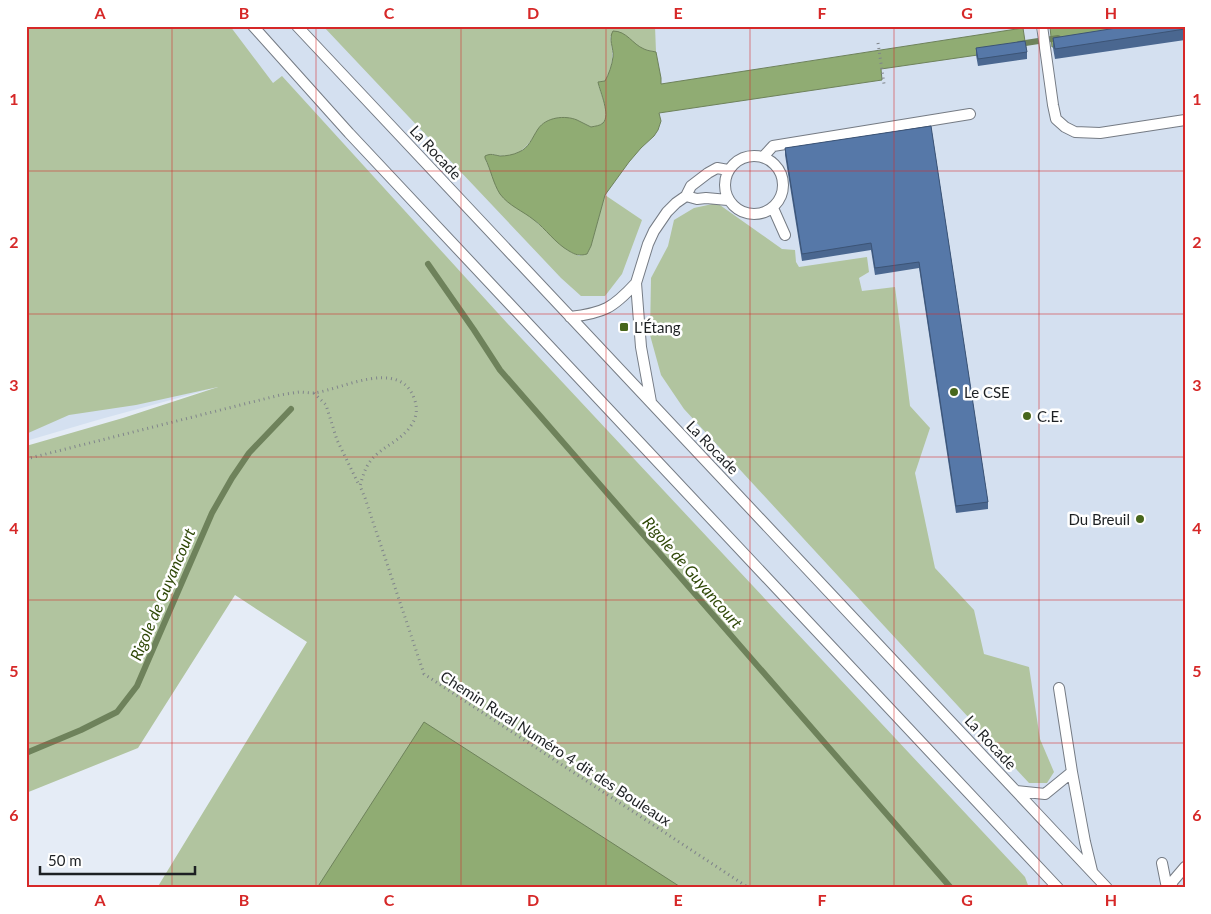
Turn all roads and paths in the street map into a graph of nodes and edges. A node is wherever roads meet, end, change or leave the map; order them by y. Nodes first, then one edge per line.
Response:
1 (253, 26) edge
2 (298, 26) edge
3 (1042, 26) edge
4 (878, 43) dead end
5 (884, 84) dead end
6 (970, 114) dead end
7 (1185, 120) edge
8 (763, 157) junction
9 (728, 170) junction
10 (686, 196) junction
11 (728, 200) junction
12 (773, 208) junction
13 (785, 234) dead end
14 (636, 283) junction
15 (570, 317) junction
16 (314, 393) junction
17 (651, 404) junction
18 (26, 459) edge
19 (360, 486) junction
20 (1059, 688) dead end
21 (1072, 772) junction
22 (1016, 790) junction
23 (1162, 864) dead end
24 (1185, 867) edge
25 (1092, 872) junction
26 (749, 888) edge
27 (1058, 888) edge
28 (1107, 888) edge
29 (1168, 888) edge

1 - 27 lane
2 - 15 lane, La Rocade
3 - 7 lane
4 - 5 path
6 - 8 lane
8 - 9 lane
8 - 12 lane
9 - 10 lane
9 - 11 lane
10 - 11 lane
10 - 14 lane
11 - 12 lane
12 - 13 lane
14 - 15 lane
14 - 17 lane
15 - 17 lane, La Rocade
16 - 18 path
16 - 19 path, Chemin Rural Numéro 4 dit des Bouleaux
16 - 19 path
17 - 22 lane, La Rocade
19 - 26 path, Chemin Rural Numéro 4 dit des Bouleaux
20 - 21 lane
21 - 22 lane
21 - 25 lane
22 - 25 lane, La Rocade
23 - 29 lane
24 - 29 lane
25 - 28 lane, La Rocade

